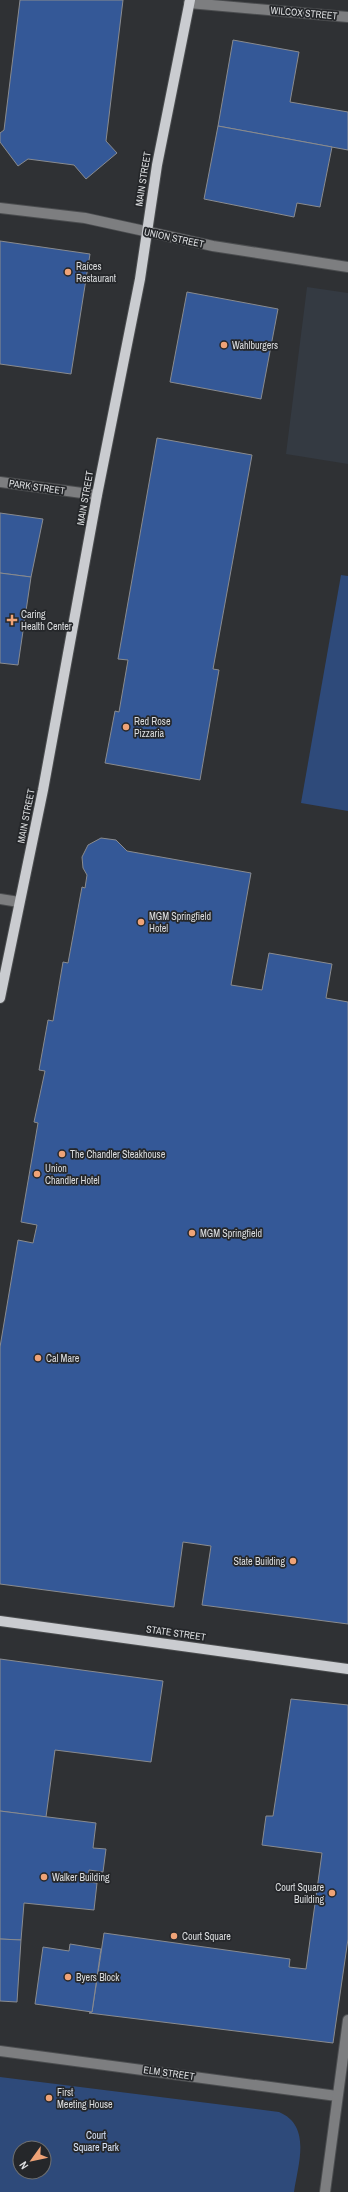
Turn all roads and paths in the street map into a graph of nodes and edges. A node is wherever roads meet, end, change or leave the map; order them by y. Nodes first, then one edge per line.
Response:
1 (189, 2) edge
2 (348, 16) edge
3 (0, 208) edge
4 (147, 232) junction
5 (348, 267) edge
6 (0, 482) edge
7 (97, 495) junction
8 (0, 899) edge
9 (19, 902) junction
10 (0, 998) edge
11 (0, 1621) edge
12 (348, 1669) edge
13 (348, 2020) edge
14 (0, 2051) edge
15 (337, 2096) junction
16 (325, 2192) edge

1 - 2 street, WILCOX STREET
1 - 4 main road, MAIN STREET
3 - 4 street, UNION STREET
4 - 5 street, UNION STREET
4 - 7 main road, MAIN STREET
6 - 7 street, PARK STREET
7 - 9 main road, MAIN STREET
8 - 9 street
9 - 10 main road, MAIN STREET
11 - 12 main road, STATE STREET
13 - 15 street
14 - 15 street, ELM STREET
15 - 16 street

